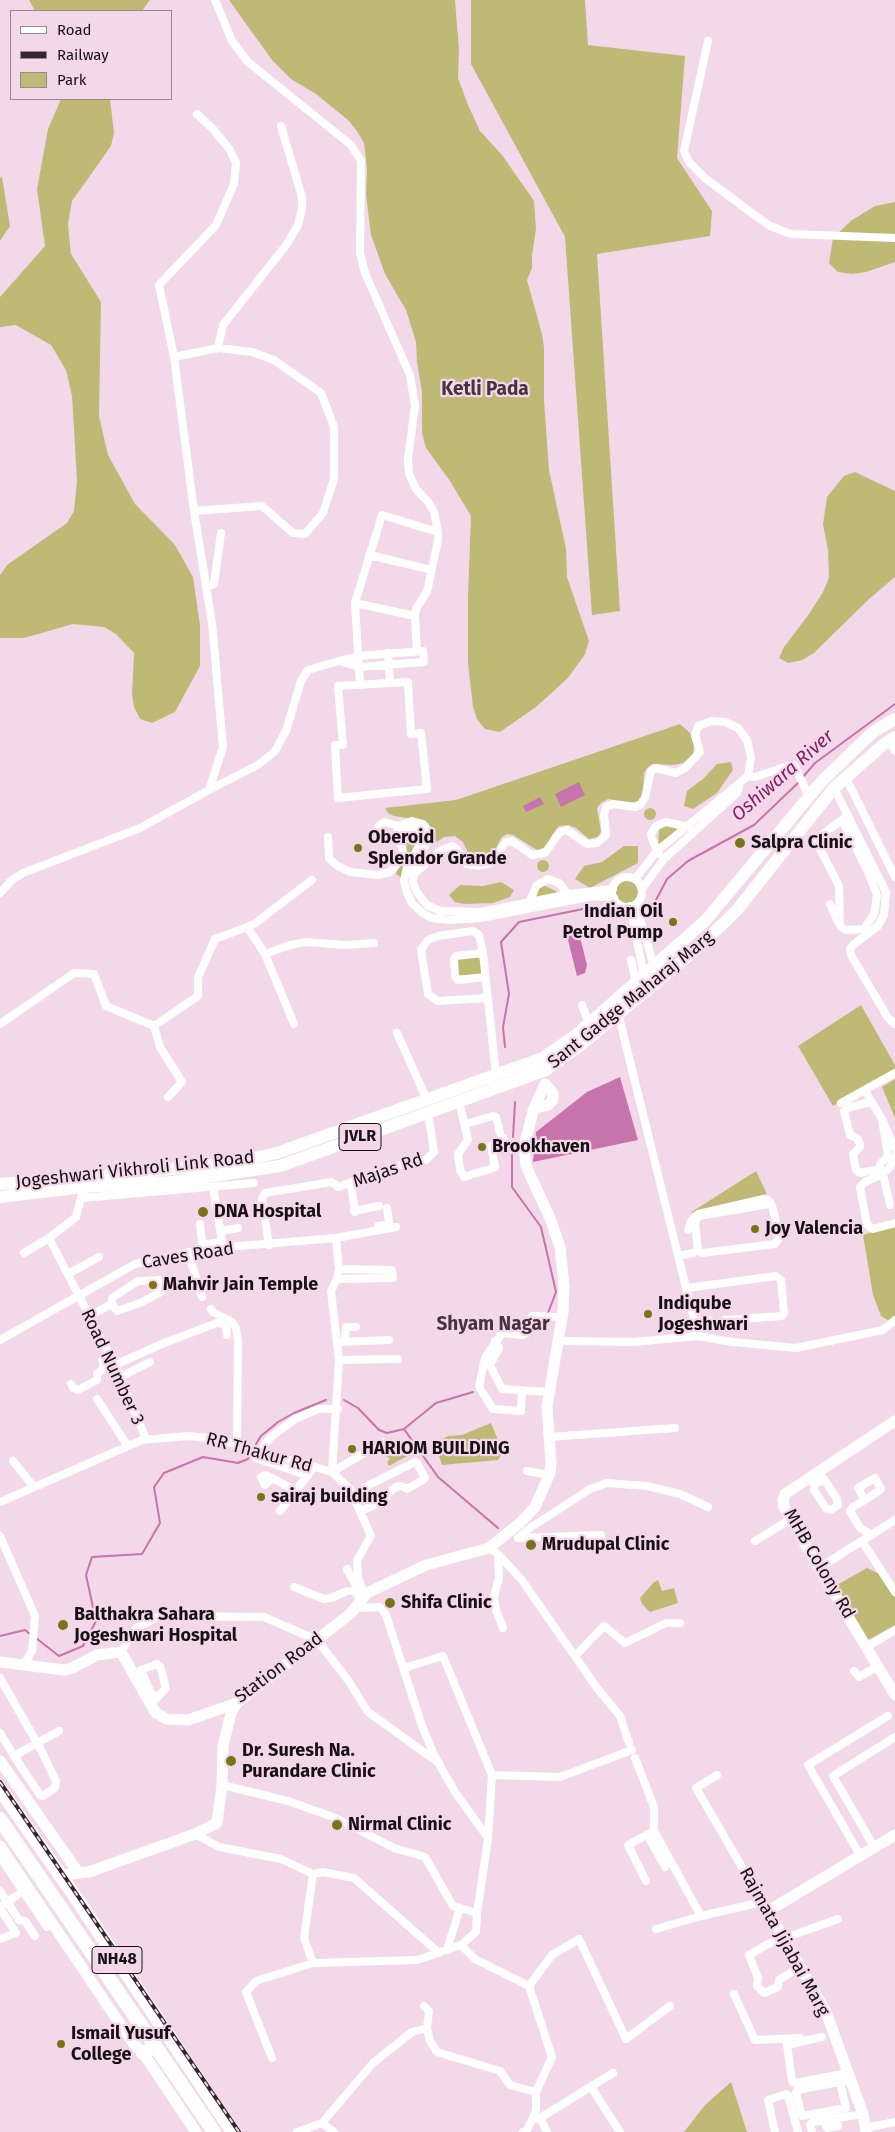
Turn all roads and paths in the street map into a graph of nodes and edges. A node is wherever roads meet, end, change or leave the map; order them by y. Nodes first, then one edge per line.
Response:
1 (215, 0) edge
2 (708, 41) dead end
3 (197, 114) dead end
4 (281, 126) dead end
5 (895, 238) edge
6 (218, 348) junction
7 (174, 356) junction
8 (194, 510) junction
9 (438, 532) junction
10 (221, 534) dead end
11 (369, 555) junction
12 (432, 570) junction
13 (206, 588) junction
14 (355, 603) junction
15 (414, 616) junction
16 (417, 652) junction
17 (388, 653) junction
18 (358, 656) junction
19 (339, 661) junction
20 (389, 664) junction
21 (359, 666) junction
22 (390, 683) junction
23 (360, 685) junction
24 (895, 719) edge
25 (741, 740) dead end
26 (893, 743) edge
27 (748, 746) junction
28 (748, 776) junction
29 (846, 778) junction
30 (740, 783) junction
31 (834, 788) junction
32 (209, 790) junction
33 (809, 796) junction
34 (845, 818) junction
35 (399, 826) junction
36 (688, 826) junction
37 (695, 832) junction
38 (328, 837) dead end
39 (398, 839) junction
40 (657, 851) junction
41 (664, 859) junction
42 (411, 870) junction
43 (895, 877) edge
44 (635, 879) junction
45 (312, 880) dead end
46 (613, 889) junction
47 (642, 890) junction
48 (420, 892) junction
49 (886, 892) junction
50 (0, 893) edge
51 (895, 895) edge
52 (408, 896) junction
53 (570, 897) junction
54 (614, 898) junction
55 (830, 904) dead end
56 (529, 905) junction
57 (634, 911) junction
58 (446, 915) junction
59 (840, 926) junction
60 (247, 927) junction
61 (374, 943) dead end
62 (483, 953) junction
63 (265, 954) junction
64 (631, 960) dead end
65 (645, 975) junction
66 (485, 978) junction
67 (487, 998) junction
68 (582, 1006) dead end
69 (618, 1013) junction
70 (0, 1024) edge
71 (294, 1024) dead end
72 (589, 1024) junction
73 (895, 1024) edge
74 (154, 1026) junction
75 (397, 1033) dead end
76 (544, 1064) junction
77 (895, 1073) edge
78 (496, 1076) junction
79 (865, 1091) junction
80 (168, 1097) dead end
81 (459, 1101) junction
82 (871, 1102) junction
83 (842, 1103) dead end
84 (427, 1106) junction
85 (882, 1119) junction
86 (465, 1124) junction
87 (499, 1140) junction
88 (525, 1148) junction
89 (895, 1148) edge
90 (895, 1156) edge
91 (883, 1174) junction
92 (254, 1183) dead end
93 (0, 1184) edge
94 (351, 1184) junction
95 (213, 1187) junction
96 (83, 1192) junction
97 (0, 1196) edge
98 (770, 1204) junction
99 (890, 1206) dead end
100 (240, 1209) dead end
101 (217, 1216) junction
102 (895, 1223) edge
103 (200, 1224) dead end
104 (396, 1227) dead end
105 (238, 1228) dead end
106 (221, 1231) junction
107 (673, 1233) junction
108 (49, 1238) junction
109 (336, 1238) junction
110 (245, 1243) dead end
111 (220, 1245) junction
112 (269, 1245) junction
113 (202, 1247) junction
114 (188, 1252) junction
115 (24, 1253) dead end
116 (693, 1253) dead end
117 (679, 1256) junction
118 (99, 1257) dead end
119 (173, 1261) dead end
120 (338, 1269) junction
121 (68, 1274) junction
122 (337, 1279) junction
123 (138, 1281) junction
124 (686, 1288) junction
125 (78, 1295) junction
126 (202, 1297) dead end
127 (112, 1304) junction
128 (211, 1309) dead end
129 (88, 1316) junction
130 (562, 1317) junction
131 (725, 1320) dead end
132 (895, 1320) edge
133 (711, 1321) dead end
134 (695, 1322) junction
135 (356, 1327) dead end
136 (227, 1334) dead end
137 (698, 1336) junction
138 (387, 1339) dead end
139 (0, 1340) edge
140 (340, 1340) junction
141 (495, 1341) junction
142 (558, 1341) junction
143 (110, 1356) junction
144 (398, 1359) dead end
145 (339, 1360) junction
146 (150, 1362) dead end
147 (115, 1365) junction
148 (120, 1377) junction
149 (70, 1384) dead end
150 (522, 1390) junction
151 (549, 1392) junction
152 (97, 1399) dead end
153 (338, 1409) junction
154 (895, 1421) edge
155 (675, 1428) dead end
156 (549, 1436) junction
157 (146, 1439) junction
158 (384, 1442) dead end
159 (127, 1445) junction
160 (238, 1445) junction
161 (259, 1455) junction
162 (13, 1461) dead end
163 (277, 1461) junction
164 (314, 1467) junction
165 (527, 1471) dead end
166 (332, 1472) junction
167 (300, 1473) dead end
168 (549, 1475) junction
169 (272, 1478) dead end
170 (34, 1487) junction
171 (297, 1491) junction
172 (865, 1500) dead end
173 (0, 1502) edge
174 (357, 1502) junction
175 (708, 1507) dead end
176 (361, 1511) junction
177 (280, 1512) dead end
178 (791, 1519) junction
179 (895, 1520) edge
180 (601, 1535) dead end
181 (872, 1535) junction
182 (0, 1536) edge
183 (506, 1536) junction
184 (518, 1538) junction
185 (755, 1541) dead end
186 (862, 1541) junction
187 (493, 1551) junction
188 (819, 1568) junction
189 (347, 1569) dead end
190 (355, 1585) junction
191 (294, 1587) dead end
192 (347, 1591) junction
193 (895, 1592) edge
194 (361, 1600) junction
195 (680, 1623) dead end
196 (503, 1628) dead end
197 (895, 1630) edge
198 (317, 1640) junction
199 (32, 1647) junction
200 (868, 1647) junction
201 (121, 1652) junction
202 (575, 1656) junction
203 (0, 1662) edge
204 (24, 1664) junction
205 (40, 1666) junction
206 (878, 1666) junction
207 (404, 1668) junction
208 (854, 1671) dead end
209 (137, 1672) junction
210 (0, 1678) edge
211 (895, 1695) edge
212 (153, 1701) junction
213 (237, 1703) junction
214 (888, 1716) dead end
215 (58, 1731) dead end
216 (0, 1733) edge
217 (895, 1737) edge
218 (38, 1743) junction
219 (632, 1750) junction
220 (14, 1756) junction
221 (0, 1761) edge
222 (439, 1763) junction
223 (492, 1774) junction
224 (717, 1775) dead end
225 (222, 1785) junction
226 (0, 1789) edge
227 (0, 1819) edge
228 (650, 1833) junction
229 (195, 1834) junction
230 (895, 1834) edge
231 (488, 1839) junction
232 (872, 1843) junction
233 (0, 1846) edge
234 (858, 1851) junction
235 (0, 1857) edge
236 (665, 1867) dead end
237 (82, 1872) junction
238 (313, 1874) junction
239 (60, 1875) junction
240 (646, 1881) dead end
241 (25, 1890) junction
242 (0, 1891) edge
243 (765, 1906) junction
244 (2, 1908) edge
245 (460, 1908) junction
246 (476, 1913) junction
247 (701, 1916) junction
248 (838, 1919) dead end
249 (47, 1927) dead end
250 (656, 1929) dead end
251 (35, 1936) dead end
252 (0, 1939) edge
253 (784, 1939) junction
254 (461, 1945) junction
255 (443, 1951) junction
256 (313, 1963) junction
257 (800, 1968) junction
258 (529, 1986) junction
259 (734, 1994) dead end
260 (424, 2006) dead end
261 (670, 2006) dead end
262 (427, 2028) junction
263 (822, 2037) junction
264 (834, 2037) junction
265 (149, 2049) junction
266 (272, 2058) dead end
267 (614, 2073) dead end
268 (846, 2078) junction
269 (591, 2087) junction
270 (536, 2092) junction
271 (864, 2115) junction
272 (540, 2118) junction
273 (824, 2120) junction
274 (531, 2121) junction
275 (895, 2122) edge
276 (322, 2123) junction
277 (838, 2126) dead end
278 (869, 2130) edge
279 (196, 2132) edge
280 (214, 2132) edge
281 (232, 2132) edge
282 (297, 2132) edge
283 (334, 2132) edge
284 (523, 2132) edge
285 (547, 2132) edge
286 (620, 2132) edge
287 (775, 2132) edge
288 (798, 2132) edge
289 (812, 2132) edge

1 - 9 street
2 - 5 street
3 - 7 street
4 - 6 street
6 - 7 street
6 - 8 street
7 - 8 street
8 - 13 street
9 - 11 street
9 - 12 street
10 - 13 street
11 - 12 street
11 - 14 street
12 - 15 street
13 - 32 street
14 - 15 street
14 - 18 street
15 - 16 street
16 - 17 street
16 - 20 street
17 - 18 street
17 - 20 street
18 - 19 street
18 - 21 street
19 - 21 street
19 - 32 street
20 - 21 street
20 - 22 street
21 - 23 street
22 - 23 street
22 - 23 street
24 - 33 main road, Jogeshwari Vikhroli Link Road / JVLR
25 - 27 street
26 - 29 main road, Sant Gadge Maharaj Marg / JVLR
27 - 28 street
27 - 42 street
28 - 30 street
28 - 33 street
29 - 31 main road, Sant Gadge Maharaj Marg / JVLR
29 - 43 street
30 - 36 street
30 - 37 street
31 - 34 street
31 - 69 main road, Sant Gadge Maharaj Marg / JVLR
32 - 50 street
33 - 65 main road, Jogeshwari Vikhroli Link Road / JVLR
34 - 49 street
34 - 59 street
34 - 59 street
35 - 39 street
35 - 39 street
35 - 42 street
36 - 37 street
36 - 40 street
36 - 40 street
37 - 41 street
38 - 39 street
39 - 42 street
40 - 41 street
40 - 44 street
41 - 47 street
42 - 48 street
42 - 52 street
44 - 46 street
44 - 47 street
45 - 60 street
46 - 53 street
46 - 54 street
47 - 57 street
48 - 52 street
48 - 58 street
49 - 51 street
49 - 73 street
52 - 58 street
53 - 54 street
53 - 56 street
53 - 56 street
54 - 57 street
55 - 59 street
56 - 58 street
57 - 65 street
57 - 65 street
60 - 63 street
60 - 74 street
61 - 63 street
62 - 66 street
62 - 66 street
62 - 67 street
63 - 71 street
64 - 65 street
65 - 72 main road, Jogeshwari Vikhroli Link Road / JVLR
66 - 67 street
67 - 78 street
68 - 72 street
69 - 76 main road, Sant Gadge Maharaj Marg / JVLR
69 - 107 street
70 - 74 street
72 - 76 main road, Jogeshwari Vikhroli Link Road / JVLR
74 - 80 street
75 - 84 street
76 - 78 main road, Jogeshwari Vikhroli Link Road / JVLR
76 - 81 main road, Sant Gadge Maharaj Marg / JVLR
76 - 88 street
77 - 79 street
78 - 84 main road, Jogeshwari Vikhroli Link Road / JVLR
79 - 82 street
79 - 83 street
81 - 84 main road, Sant Gadge Maharaj Marg / JVLR
81 - 86 street
82 - 85 street
82 - 85 street
84 - 93 main road, Jogeshwari Vikhroli Link Road / JVLR
84 - 94 street, Majas Rd
84 - 96 main road, Sant Gadge Maharaj Marg / JVLR
85 - 89 street
86 - 87 street
86 - 87 street
87 - 88 street
88 - 130 street
90 - 91 street
91 - 99 street
91 - 102 street
92 - 95 street
94 - 109 street
94 - 112 street, Majas Rd
95 - 96 street
95 - 101 street
96 - 97 main road, Sant Gadge Maharaj Marg / JVLR
96 - 108 street
98 - 98 street
98 - 107 street
100 - 101 street
101 - 106 street
101 - 111 street
103 - 113 street
104 - 109 street
105 - 106 street
106 - 110 street
107 - 117 street
108 - 115 street
108 - 121 street, Road Number 3
109 - 112 street, Caves Road
109 - 120 street
111 - 112 street, Caves Road
111 - 113 street, Caves Road
113 - 114 street, Caves Road
114 - 125 street, Caves Road
114 - 126 street
116 - 117 street
117 - 124 street
118 - 121 street
119 - 123 street
120 - 122 street
120 - 122 street
121 - 125 street, Road Number 3
122 - 140 street
123 - 127 street
123 - 127 street
124 - 131 street
124 - 134 street
125 - 129 street, Road Number 3
125 - 139 street, Caves Road
127 - 129 street
128 - 160 street
129 - 143 street, Road Number 3
130 - 141 street
130 - 142 street
132 - 137 street
133 - 134 street
134 - 137 street
135 - 140 street
136 - 147 street
137 - 142 street
138 - 140 street
140 - 145 street
141 - 150 street
141 - 150 street
142 - 151 street
143 - 147 street, Road Number 3
143 - 149 street
144 - 145 street
145 - 153 street
146 - 148 street
147 - 148 street, Road Number 3
148 - 157 street, Road Number 3
150 - 151 street
151 - 156 street
152 - 159 street
153 - 161 street
153 - 166 street
154 - 178 street, MHB Colony Rd
155 - 156 street
156 - 168 street
157 - 159 street, RR Thakur Rd
157 - 160 street, RR Thakur Rd
158 - 166 street
159 - 170 street, RR Thakur Rd
160 - 161 street, RR Thakur Rd
161 - 163 street, RR Thakur Rd
162 - 170 street
163 - 164 street, RR Thakur Rd
163 - 167 street
164 - 166 street, RR Thakur Rd
164 - 171 street
165 - 168 street
166 - 174 street, RR Thakur Rd
168 - 183 street, Station Road
169 - 171 street
170 - 173 street, RR Thakur Rd
171 - 177 street
172 - 181 street
174 - 176 street, RR Thakur Rd
174 - 176 street
175 - 184 street
176 - 194 street, RR Thakur Rd
178 - 185 street
178 - 188 street, MHB Colony Rd
179 - 181 street
180 - 184 street
181 - 186 street
182 - 199 street
183 - 184 street
183 - 187 street, Station Road
186 - 188 street
186 - 193 street
187 - 194 street, Station Road
187 - 196 street
187 - 202 street
188 - 200 street, MHB Colony Rd
189 - 190 street
190 - 192 street
190 - 194 street
191 - 192 street
192 - 194 street
194 - 198 street, Station Road
194 - 207 street
195 - 202 street
197 - 200 street
198 - 201 street
198 - 213 street, Station Road
198 - 222 street
199 - 204 street
199 - 205 street
200 - 206 street, MHB Colony Rd
201 - 205 street
201 - 209 street, Station Road
202 - 219 street
203 - 204 street
204 - 205 street
206 - 208 street
206 - 211 street, MHB Colony Rd
207 - 222 street
207 - 223 street
209 - 212 street, Station Road
209 - 212 street
210 - 218 street
212 - 213 street, Station Road
213 - 225 street
214 - 234 street
215 - 218 street
216 - 220 street
217 - 232 street
218 - 220 street
218 - 220 street
219 - 223 street
219 - 228 street
221 - 237 street
222 - 231 street
223 - 231 street
224 - 243 street, Rajmata Jijabai Marg
225 - 229 street
225 - 245 street
226 - 239 highway, NH48
227 - 265 highway, NH48
228 - 236 street
228 - 240 street
228 - 247 street
229 - 237 street
229 - 238 street
230 - 232 street
231 - 246 street
232 - 234 street
233 - 241 street
234 - 243 street
235 - 241 street
237 - 239 street
238 - 255 street
238 - 256 street
239 - 281 highway, NH48
241 - 244 street
241 - 249 street
241 - 265 street
242 - 244 street
243 - 247 street
243 - 253 street, Rajmata Jijabai Marg
244 - 251 street
244 - 252 street
245 - 246 street
245 - 255 street
246 - 254 street
247 - 250 street
248 - 253 street
253 - 257 street, Rajmata Jijabai Marg
253 - 257 street
254 - 255 street
254 - 258 street
255 - 256 street
256 - 266 street
257 - 264 street, Rajmata Jijabai Marg
258 - 261 street
258 - 270 street
259 - 263 street
260 - 262 street
262 - 270 street
262 - 276 street
263 - 264 street
263 - 268 street
264 - 268 street, Rajmata Jijabai Marg
265 - 279 street
265 - 280 highway, NH48
267 - 269 street
268 - 268 street
268 - 271 street, Rajmata Jijabai Marg
269 - 272 street
269 - 286 street
270 - 274 street
271 - 273 street
271 - 278 street, Rajmata Jijabai Marg
272 - 274 street
272 - 285 street
273 - 277 street
273 - 289 street
274 - 284 street
275 - 278 street
276 - 282 street
276 - 283 street
287 - 288 street

